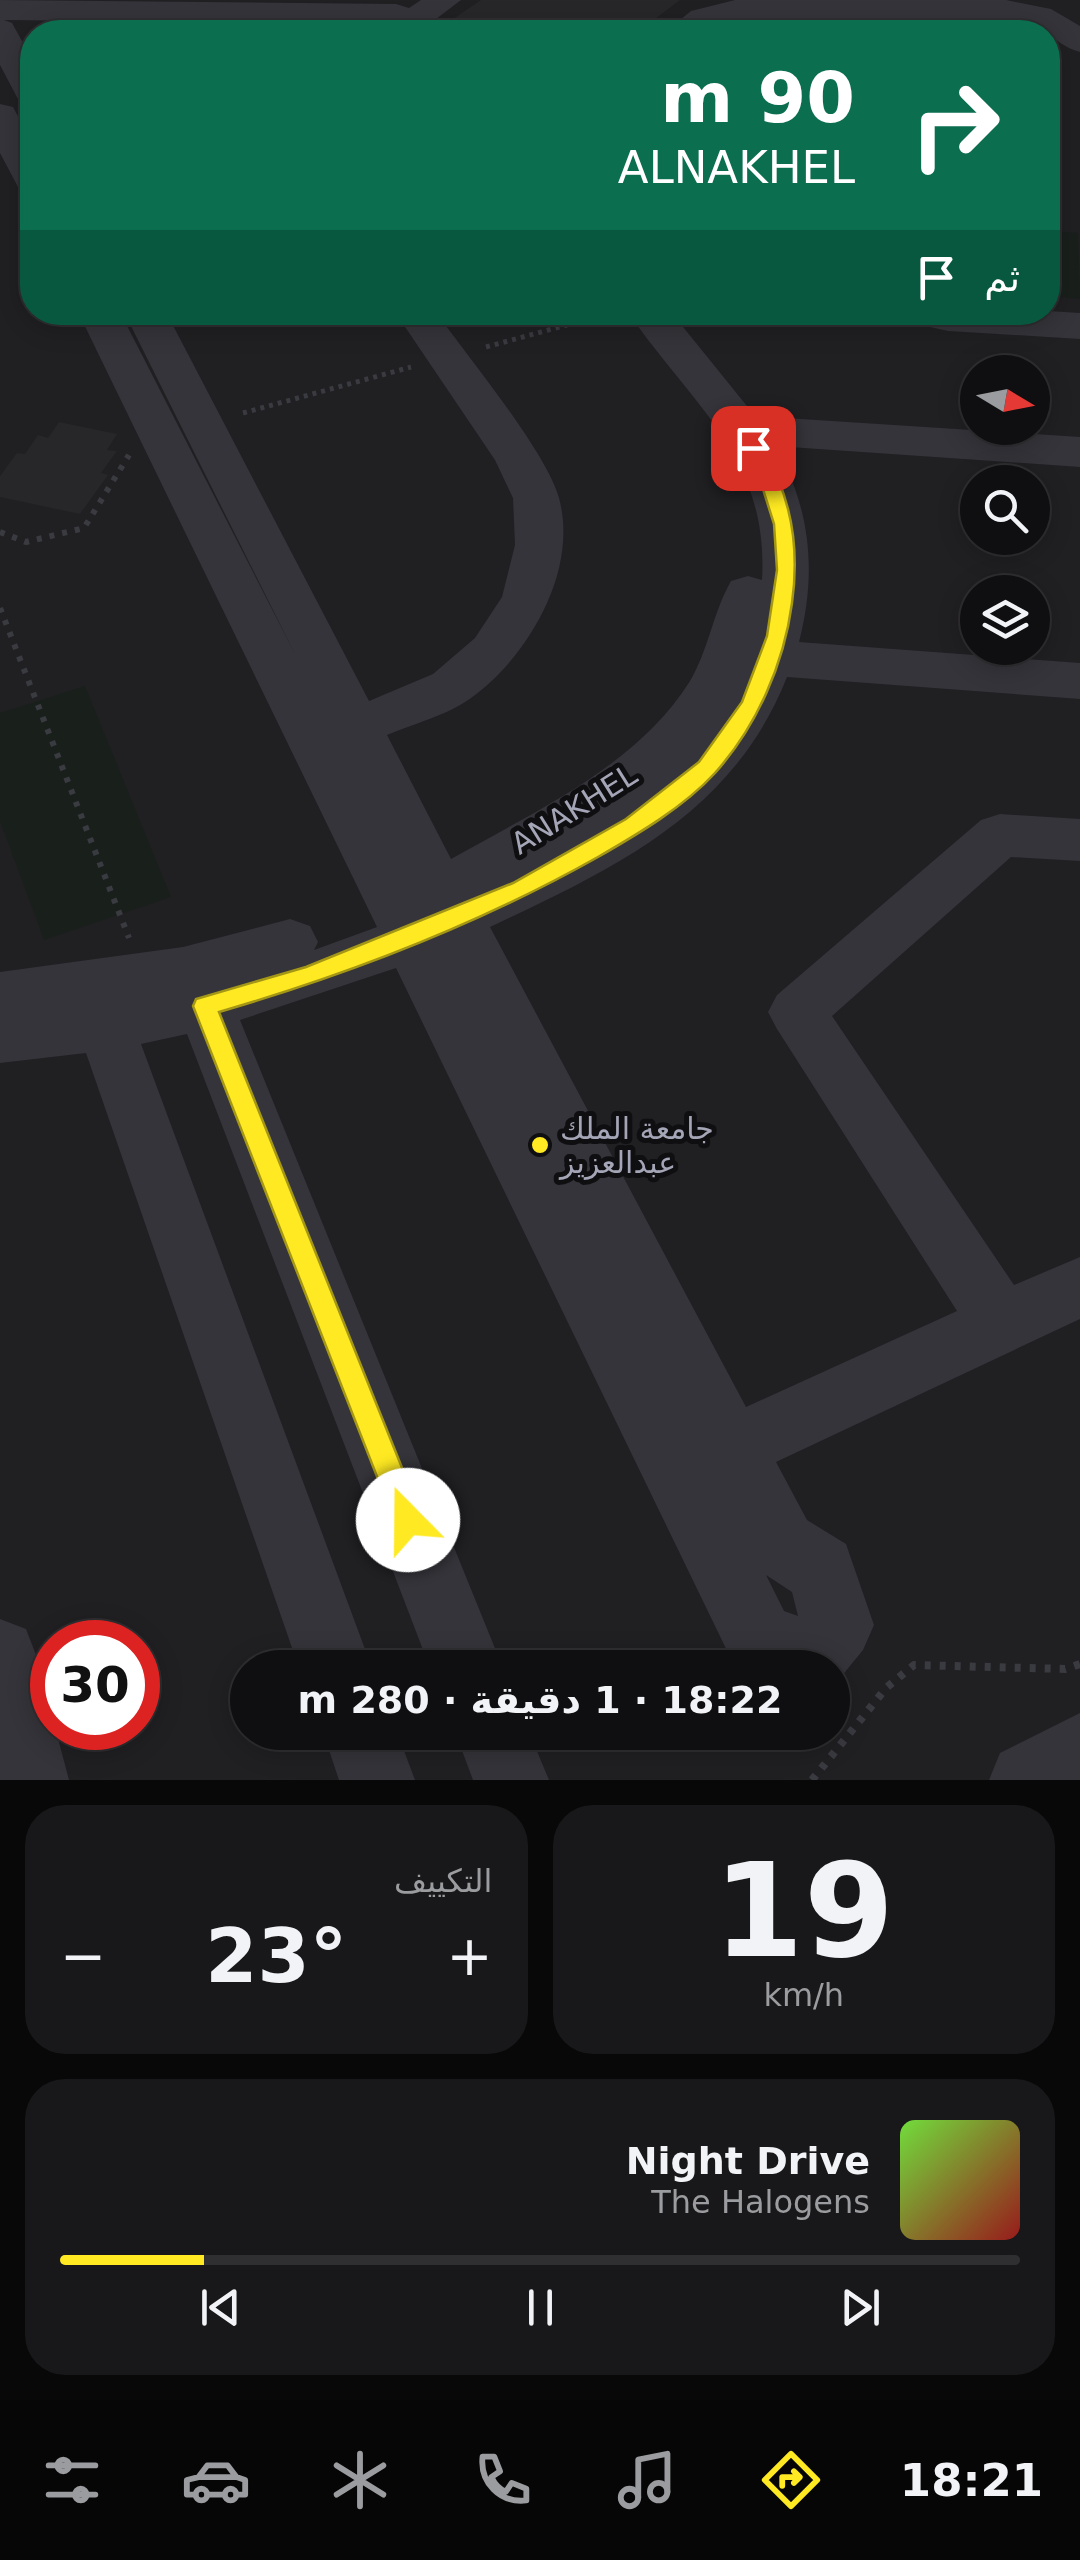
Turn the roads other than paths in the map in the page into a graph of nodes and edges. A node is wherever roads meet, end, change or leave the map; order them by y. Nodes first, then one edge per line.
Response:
1 (114, 0) edge
2 (0, 10) edge
3 (406, 14) edge
4 (700, 20) edge
5 (843, 20) edge
6 (1046, 20) edge
7 (0, 30) edge
8 (20, 69) edge
9 (11, 121) edge
10 (20, 146) edge
11 (106, 325) edge
12 (151, 325) edge
13 (424, 325) edge
14 (627, 325) edge
15 (658, 325) edge
16 (734, 421) junction
17 (960, 427) edge
18 (1050, 432) edge
19 (1080, 434) edge
20 (1080, 452) edge
21 (773, 647) junction
22 (1080, 659) edge
23 (1080, 682) edge
24 (356, 726) junction
25 (1080, 840) edge
26 (426, 912) junction
27 (0, 996) edge
28 (205, 1006) junction
29 (106, 1026) junction
30 (0, 1038) edge
31 (1080, 1287) edge
32 (1002, 1323) junction
33 (732, 1448) junction
34 (330, 1650) edge
35 (460, 1650) edge
36 (0, 1655) edge
37 (366, 1750) edge
38 (499, 1750) edge
39 (1080, 1750) edge
40 (31, 1780) edge
41 (377, 1780) edge
42 (511, 1780) edge
43 (1027, 1780) edge

1 - 3 street
2 - 3 street
4 - 5 street
5 - 6 street
7 - 8 street
9 - 10 street
11 - 26 street
12 - 24 street
13 - 24 street
14 - 26 street, ANAKHEL
15 - 16 street
16 - 17 street
16 - 20 street
16 - 21 street
18 - 19 street
21 - 22 street
21 - 23 street
21 - 26 street
24 - 26 street
25 - 32 street
26 - 27 street, ANAKHEL
26 - 28 street
26 - 33 street
26 - 33 street
28 - 29 street
28 - 35 street
29 - 30 street
29 - 34 street
31 - 32 street
32 - 33 street
36 - 40 street
37 - 41 street
38 - 42 street
39 - 43 street

